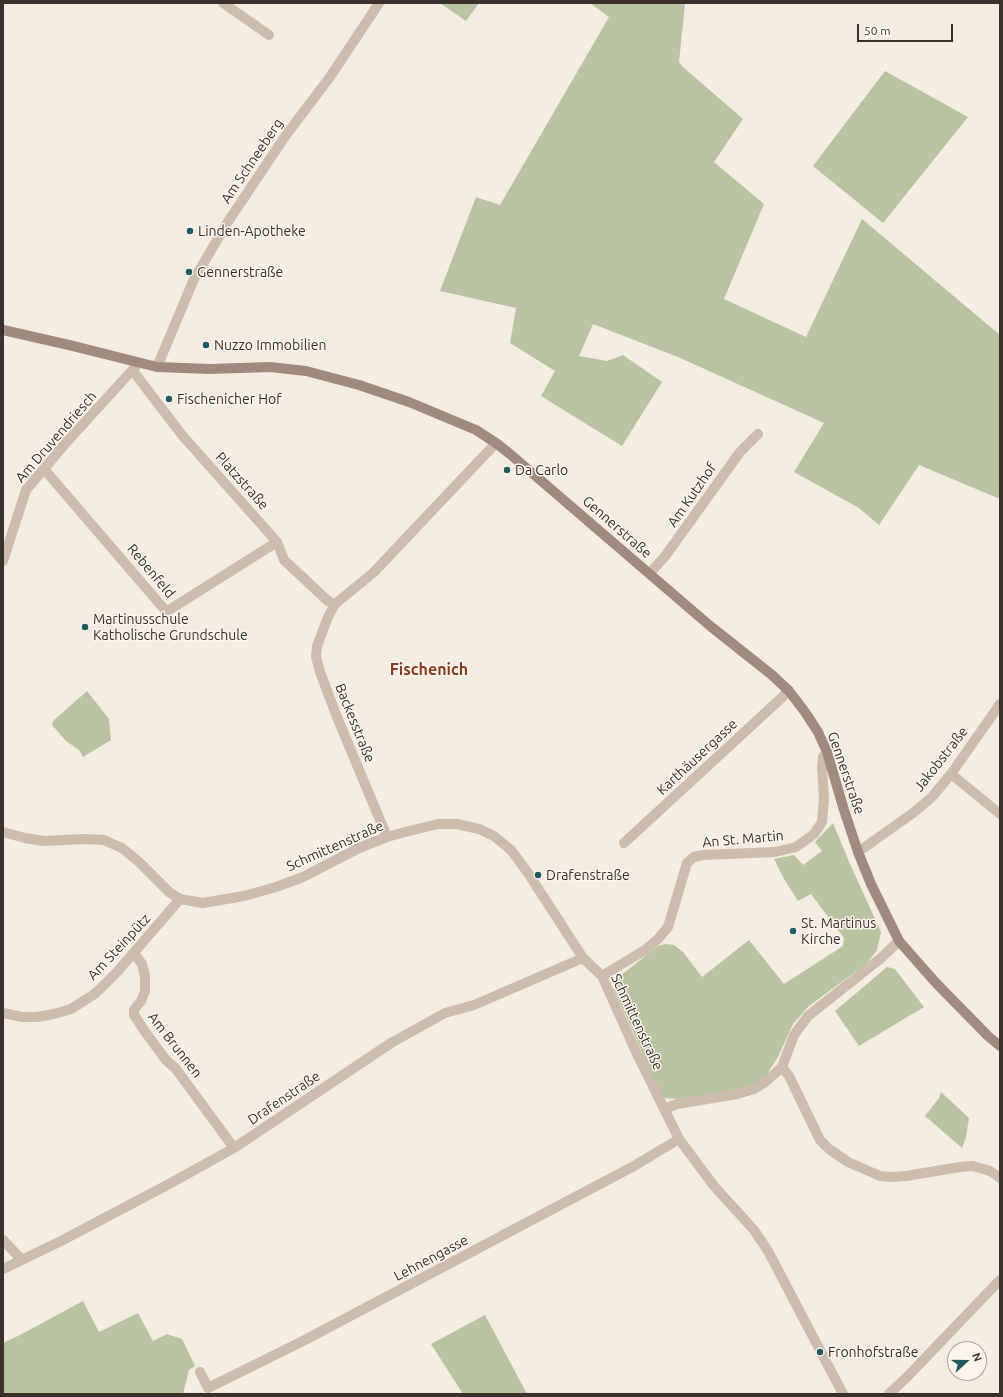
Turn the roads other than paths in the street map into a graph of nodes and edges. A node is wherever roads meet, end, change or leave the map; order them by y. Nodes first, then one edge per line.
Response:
1 (223, 3) edge
2 (379, 3) edge
3 (269, 35) dead end
4 (3, 330) edge
5 (135, 367) junction
6 (157, 367) junction
7 (758, 434) dead end
8 (496, 443) junction
9 (44, 469) junction
10 (277, 542) junction
11 (3, 561) edge
12 (650, 573) junction
13 (335, 604) junction
14 (789, 691) junction
15 (1000, 704) edge
16 (827, 752) junction
17 (951, 774) junction
18 (1000, 814) edge
19 (3, 832) edge
20 (388, 836) junction
21 (624, 843) dead end
22 (858, 852) junction
23 (180, 899) junction
24 (899, 941) junction
25 (134, 953) junction
26 (583, 958) junction
27 (602, 976) junction
28 (3, 1013) edge
29 (1000, 1046) edge
30 (782, 1067) junction
31 (664, 1109) junction
32 (679, 1139) junction
33 (234, 1148) junction
34 (1000, 1178) edge
35 (3, 1240) edge
36 (22, 1260) junction
37 (3, 1269) edge
38 (1000, 1280) edge
39 (200, 1372) dead end
40 (843, 1394) edge
41 (889, 1394) edge

1 - 3 street
2 - 6 street, Am Schneeberg
4 - 5 street, Gennerstraße
5 - 6 street, Gennerstraße
5 - 9 street, Am Druvendriesch
5 - 10 street, Platzstraße
6 - 8 street, Gennerstraße
7 - 12 street, Am Kutzhof
8 - 12 street, Gennerstraße
8 - 13 street
9 - 10 street, Rebenfeld
9 - 11 street, Am Druvendriesch
10 - 13 street, Platzstraße
12 - 14 street, Gennerstraße
13 - 20 street, Backesstraße
14 - 16 street, Gennerstraße
14 - 21 street, Karthäusergasse
15 - 17 street, Jakobstraße
16 - 22 street, Gennerstraße
16 - 27 street, An St. Martin
17 - 18 street
17 - 22 street, Jakobstraße
19 - 23 street, Schmittenstraße
20 - 23 street, Schmittenstraße
20 - 26 street, Schmittenstraße
22 - 24 street, Gennerstraße
23 - 25 street, Am Steinpütz
24 - 29 street, Gennerstraße
24 - 30 street
25 - 28 street, Am Steinpütz
25 - 33 street, Am Brunnen
26 - 27 street, Schmittenstraße
26 - 33 street, Drafenstraße
27 - 31 street, Schmittenstraße
30 - 31 street
30 - 34 street
31 - 32 street, Schmittenstraße
32 - 39 street, Lehnengasse
32 - 40 street, Schmittenstraße
33 - 36 street, Drafenstraße
35 - 36 street
36 - 37 street, Drafenstraße
38 - 41 street

